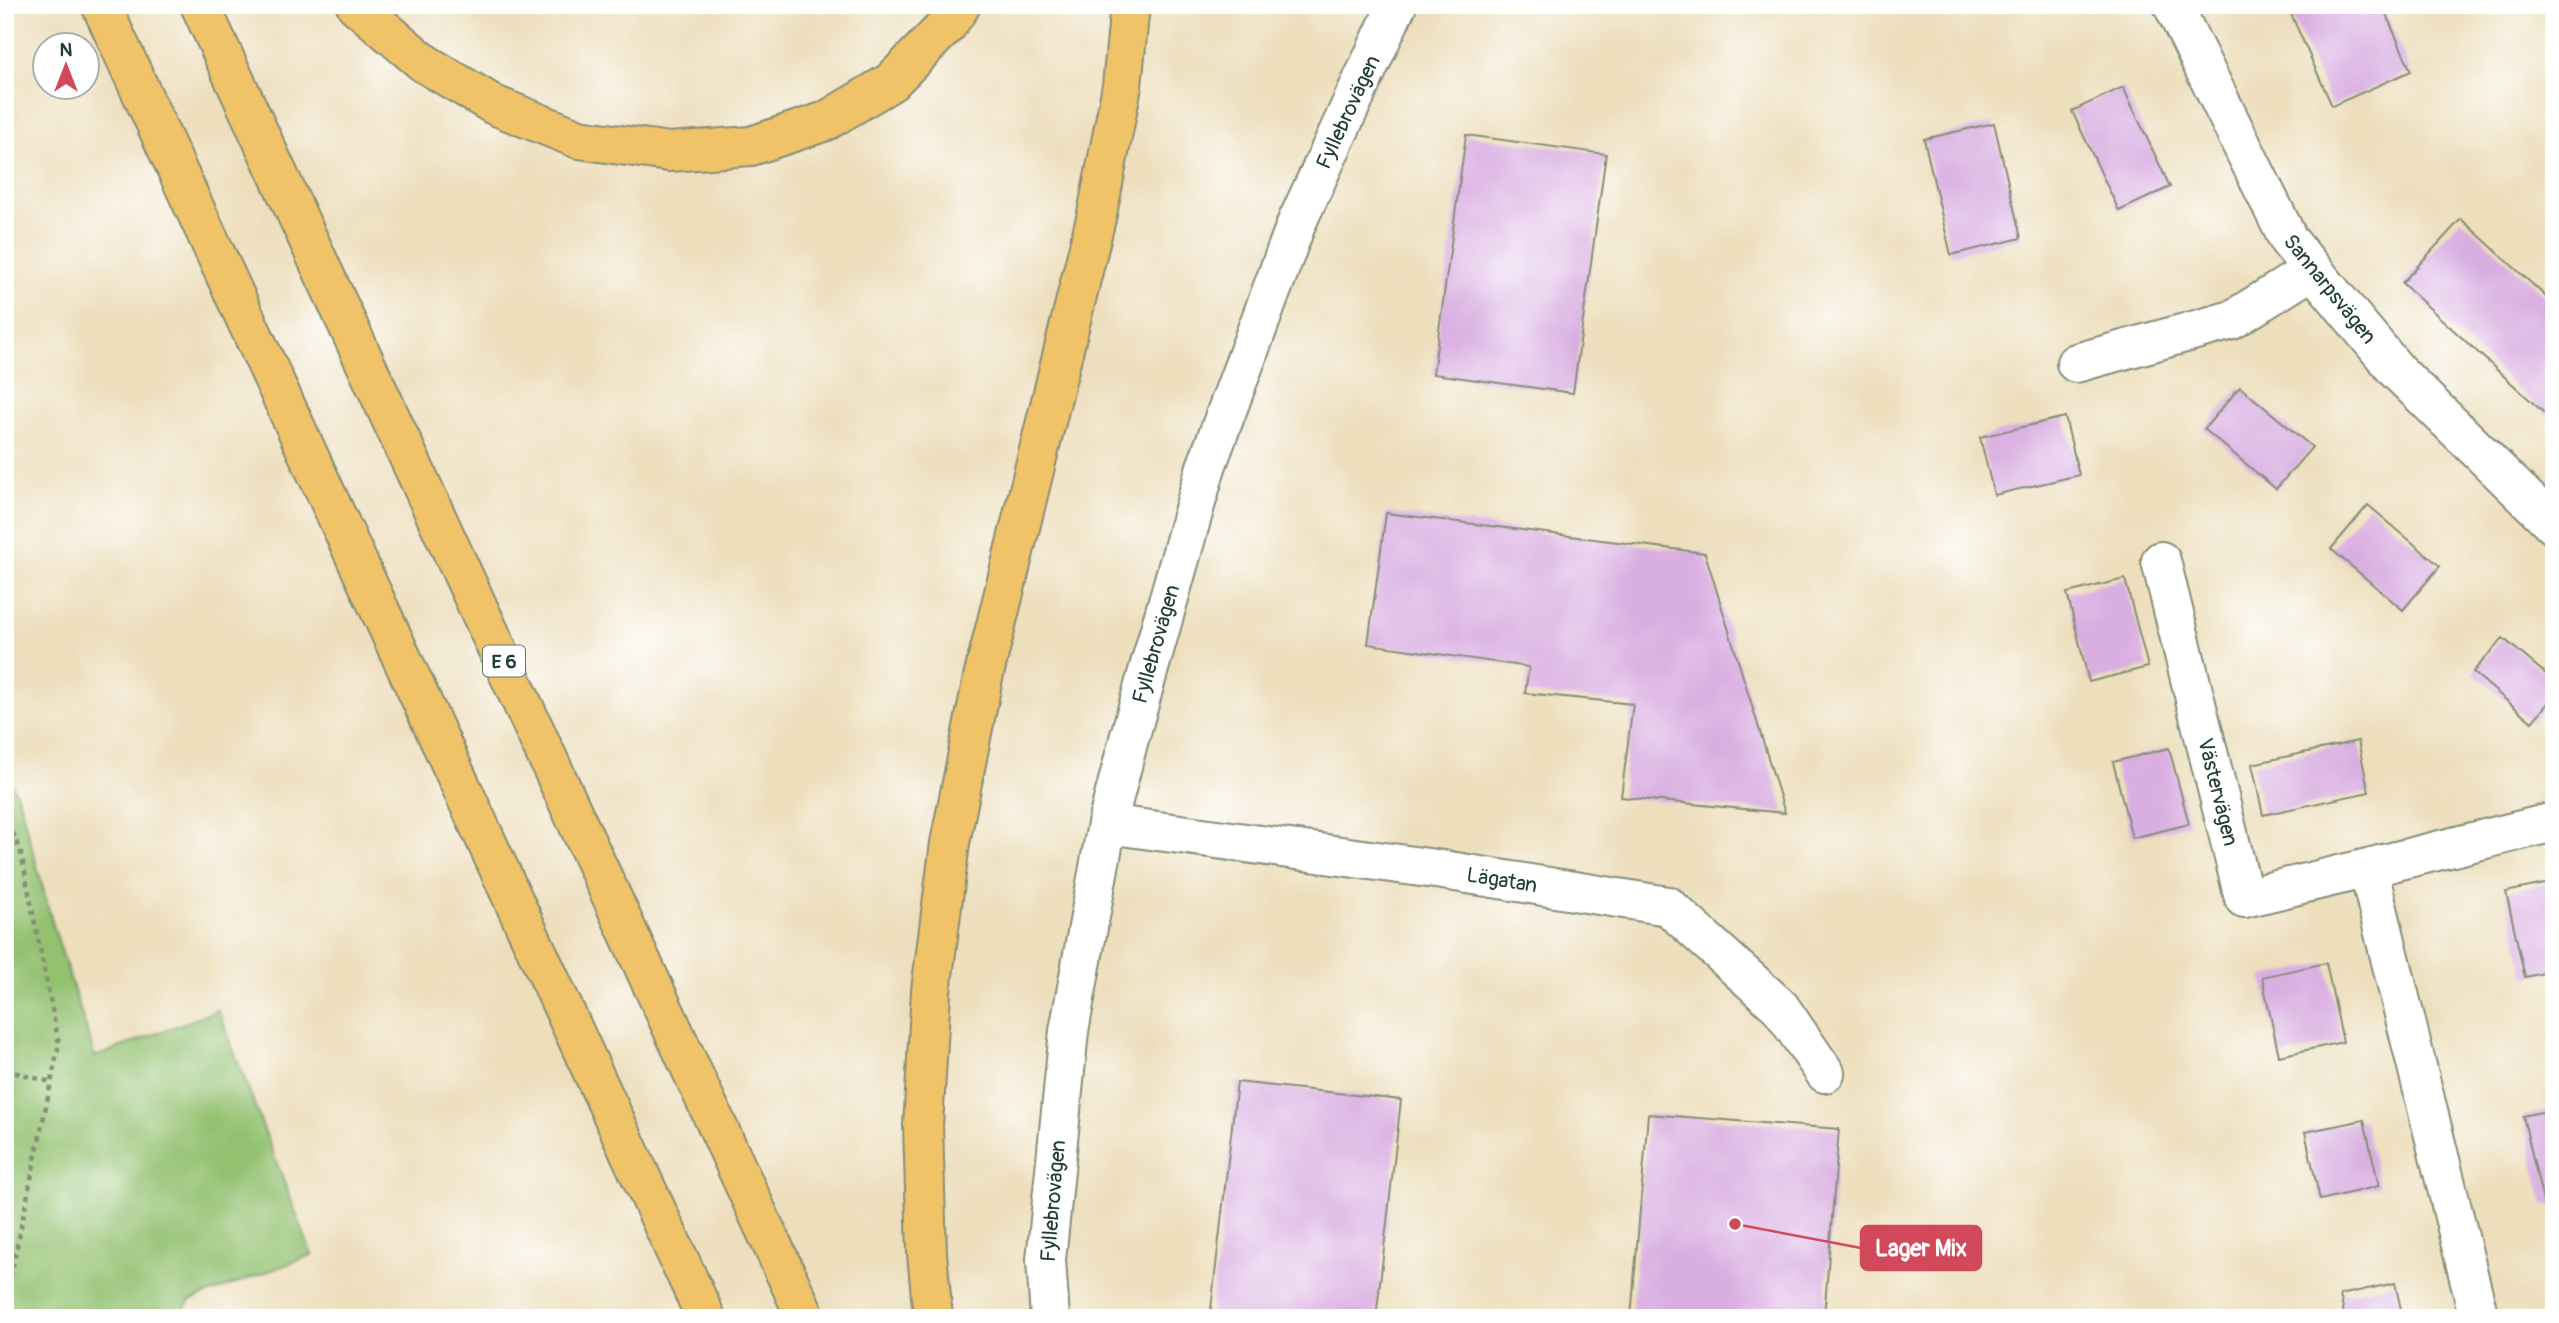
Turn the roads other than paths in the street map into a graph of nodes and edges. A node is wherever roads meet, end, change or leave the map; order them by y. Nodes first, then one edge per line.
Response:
1 (101, 5) edge
2 (200, 5) edge
3 (356, 5) edge
4 (961, 5) edge
5 (1130, 5) edge
6 (1397, 5) edge
7 (2173, 5) edge
8 (2312, 270) junction
9 (2076, 363) dead end
10 (2554, 525) edge
11 (2161, 561) dead end
12 (2554, 821) edge
13 (1107, 824) junction
14 (2368, 868) junction
15 (1825, 1073) dead end
16 (706, 1318) edge
17 (806, 1318) edge
18 (933, 1318) edge
19 (1050, 1318) edge
20 (2479, 1318) edge

1 - 16 highway
2 - 17 highway, E 6
3 - 4 highway
5 - 18 highway
6 - 13 street, Fyllebrovägen
7 - 8 street, Sannarpsvägen
8 - 9 street
8 - 10 street, Sannarpsvägen
11 - 14 street, Västervägen
12 - 14 street, Västervägen
13 - 15 street, Lägatan
13 - 19 street, Fyllebrovägen
14 - 20 street

